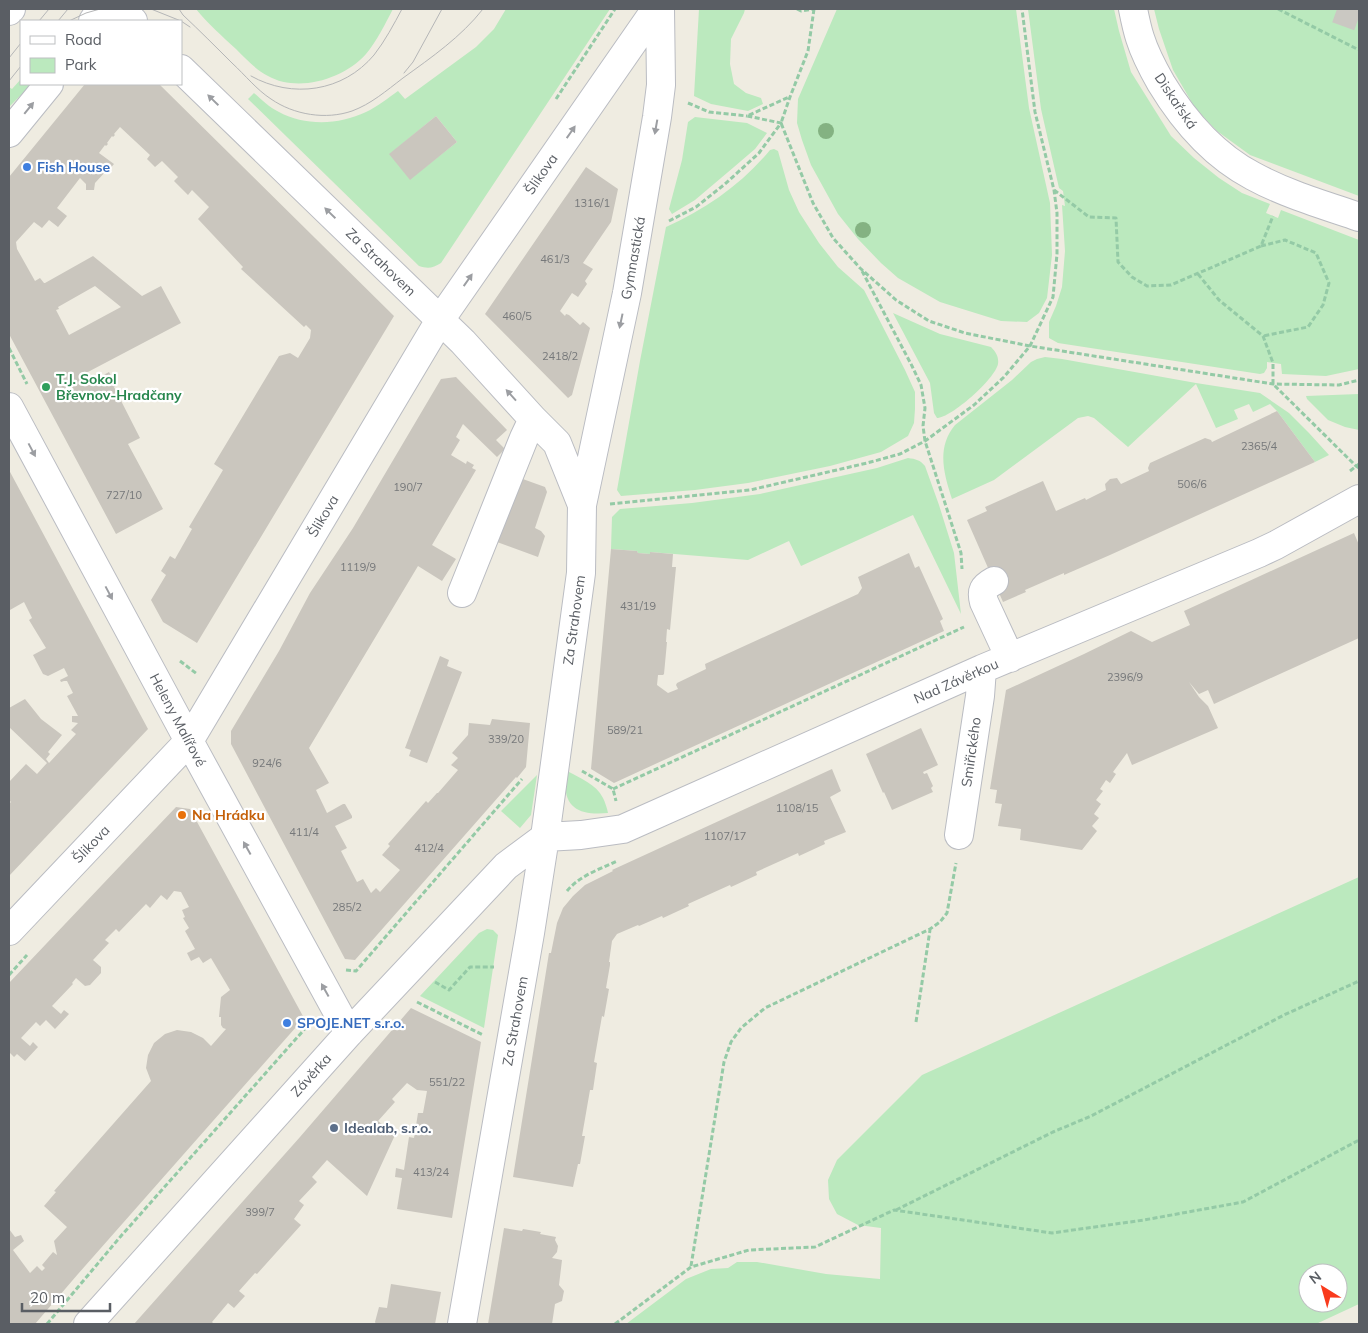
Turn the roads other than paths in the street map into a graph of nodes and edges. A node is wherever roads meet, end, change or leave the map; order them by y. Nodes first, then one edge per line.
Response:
1 (101, 9) edge
2 (118, 9) edge
3 (656, 9) edge
4 (660, 9) edge
5 (1132, 9) edge
6 (94, 20) edge
7 (132, 20) edge
8 (182, 70) edge
9 (609, 77) junction
10 (48, 85) edge
11 (661, 85) junction
12 (9, 133) edge
13 (1359, 217) edge
14 (440, 320) junction
15 (9, 407) edge
16 (533, 419) junction
17 (1359, 499) edge
18 (594, 505) junction
19 (994, 581) dead end
20 (462, 593) dead end
21 (1010, 658) junction
22 (982, 669) junction
23 (189, 741) junction
24 (960, 835) road end
25 (545, 837) junction
26 (9, 930) edge
27 (349, 1033) junction
28 (88, 1324) edge
29 (462, 1324) edge

1 - 6 street
2 - 7 street
3 - 9 street, Šlikova
4 - 11 street, Gymnastická
5 - 13 street, Diskařská
14 -> 8 street, Za Strahovem
9 - 11 street, Šlikova
14 -> 9 street, Šlikova
12 -> 10 street
11 -> 18 street, Gymnastická
16 -> 14 street, Za Strahovem
14 - 23 street, Šlikova
15 -> 23 street, Heleny Malířové
16 - 18 street, Za Strahovem
16 - 20 street
17 - 21 street, Nad Závěrkou
18 - 25 street, Za Strahovem
19 - 21 street
21 - 22 street, Nad Závěrkou
22 - 24 street, Smiřického
22 - 25 street, Nad Závěrkou
23 - 26 street, Šlikova
27 -> 23 street, Heleny Malířové
25 - 27 street, Závěrka
25 - 29 street, Za Strahovem
27 - 28 street, Závěrka

